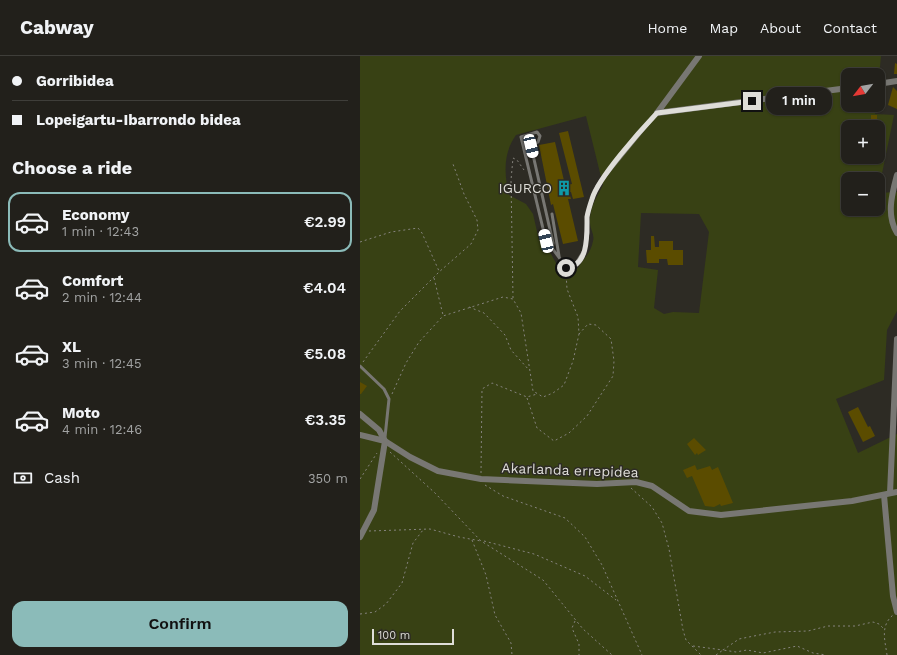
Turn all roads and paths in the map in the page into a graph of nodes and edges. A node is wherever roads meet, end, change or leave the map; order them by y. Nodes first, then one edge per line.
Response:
1 (699, 56) edge
2 (897, 81) edge
3 (885, 83) edge
4 (841, 89) edge
5 (657, 113) junction
6 (453, 164) dead end
7 (897, 175) edge
8 (531, 180) junction
9 (552, 214) dead end
10 (897, 232) edge
11 (360, 242) edge
12 (552, 248) junction
13 (559, 256) junction
14 (566, 268) junction
15 (439, 272) junction
16 (434, 278) junction
17 (513, 299) junction
18 (469, 307) junction
19 (443, 316) junction
20 (579, 334) junction
21 (897, 339) edge
22 (360, 366) edge
23 (529, 370) junction
24 (538, 394) junction
25 (527, 397) junction
26 (389, 399) junction
27 (360, 414) edge
28 (360, 435) edge
29 (384, 441) junction
30 (378, 450) dead end
31 (360, 479) edge
32 (481, 479) junction
33 (622, 484) junction
34 (897, 492) edge
35 (887, 494) junction
36 (424, 529) junction
37 (362, 534) edge
38 (471, 539) junction
39 (481, 541) junction
40 (617, 600) junction
41 (897, 612) edge
42 (360, 614) edge
43 (575, 620) junction
44 (884, 629) junction
45 (693, 646) junction
46 (723, 650) junction
47 (512, 655) edge
48 (579, 655) edge
49 (612, 655) edge
50 (642, 655) edge
51 (702, 655) edge
52 (716, 655) edge
53 (826, 655) edge
54 (887, 655) edge

1 - 5 street
2 - 3 street
4 - 5 street
5 - 14 lane
6 - 15 path
7 - 10 street
8 - 12 lane
8 - 12 lane
8 - 17 path
9 - 13 lane
11 - 15 path
12 - 13 lane
13 - 14 lane
14 - 20 path
15 - 16 path
16 - 19 path
16 - 22 path
17 - 18 path
17 - 23 path
18 - 19 path
18 - 23 path
19 - 26 path
20 - 24 path
20 - 25 path
21 - 35 street
22 - 26 lane
23 - 24 path
24 - 25 path
25 - 32 path
26 - 29 lane
27 - 29 street
28 - 29 street, Akarlanda errepidea
29 - 32 street, Akarlanda errepidea
29 - 37 street
29 - 39 path
30 - 31 path
32 - 33 street, Akarlanda errepidea
32 - 40 path
33 - 35 street, Akarlanda errepidea
33 - 45 path
34 - 35 street, Akarlanda errepidea
35 - 41 street
36 - 37 path
36 - 38 path
36 - 42 path
38 - 39 path
38 - 47 path
39 - 40 path
39 - 43 path
40 - 50 path
41 - 44 path
43 - 48 path
43 - 49 path
44 - 46 path
44 - 54 path
45 - 46 path
45 - 51 path
46 - 52 path
46 - 53 path

